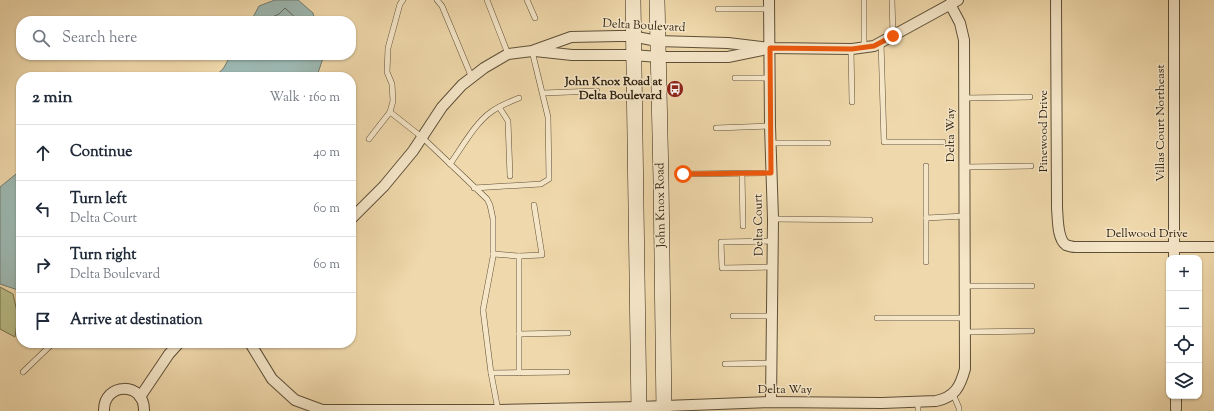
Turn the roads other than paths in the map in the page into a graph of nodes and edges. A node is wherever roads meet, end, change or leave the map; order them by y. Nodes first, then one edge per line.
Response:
1 (403, 0) edge
2 (437, 0) edge
3 (487, 0) edge
4 (527, 0) edge
5 (632, 0) edge
6 (657, 0) edge
7 (864, 0) edge
8 (892, 0) edge
9 (1056, 0) edge
10 (1174, 0) edge
11 (952, 1) edge
12 (769, 4) edge
13 (718, 9) dead end
14 (535, 18) dead end
15 (632, 36) junction
16 (893, 36) junction
17 (658, 41) junction
18 (881, 42) junction
19 (864, 47) junction
20 (770, 48) junction
21 (851, 49) junction
22 (532, 50) junction
23 (508, 54) junction
24 (633, 55) junction
25 (658, 57) junction
26 (472, 78) junction
27 (735, 78) dead end
28 (770, 78) junction
29 (596, 91) dead end
30 (543, 93) junction
31 (1030, 96) dead end
32 (519, 98) dead end
33 (964, 98) junction
34 (852, 102) dead end
35 (499, 107) junction
36 (390, 112) junction
37 (770, 126) junction
38 (716, 128) dead end
39 (423, 138) junction
40 (369, 139) dead end
41 (828, 142) dead end
42 (943, 142) dead end
43 (771, 143) junction
44 (450, 164) junction
45 (926, 166) dead end
46 (1031, 166) dead end
47 (965, 167) junction
48 (742, 173) junction
49 (771, 173) junction
50 (683, 174) dead end
51 (510, 176) dead end
52 (474, 188) junction
53 (534, 205) dead end
54 (356, 214) edge
55 (965, 216) junction
56 (926, 218) junction
57 (773, 219) junction
58 (870, 220) dead end
59 (744, 226) dead end
60 (773, 241) junction
61 (1174, 247) junction
62 (1214, 247) edge
63 (1080, 248) joint
64 (494, 254) junction
65 (1174, 255) edge
66 (519, 256) junction
67 (926, 262) dead end
68 (772, 268) junction
69 (965, 286) junction
70 (1032, 286) dead end
71 (733, 316) dead end
72 (772, 316) junction
73 (877, 318) dead end
74 (965, 318) junction
75 (1032, 330) dead end
76 (965, 332) junction
77 (568, 333) dead end
78 (520, 334) junction
79 (48, 348) edge
80 (174, 348) edge
81 (253, 348) edge
82 (772, 363) junction
83 (725, 364) dead end
84 (23, 372) dead end
85 (567, 372) dead end
86 (491, 373) junction
87 (520, 373) junction
88 (952, 393) junction
89 (140, 397) junction
90 (1176, 399) edge
91 (771, 402) junction
92 (918, 406) edge
93 (664, 408) edge
94 (639, 409) edge
95 (1176, 409) dead end
96 (498, 410) junction
97 (546, 410) edge
98 (104, 411) edge
99 (144, 411) edge
100 (959, 411) edge

1 - 36 lane
2 - 26 lane
3 - 23 lane
4 - 14 lane
5 - 15 main road
6 - 17 main road, John Knox Road
7 - 19 lane
8 - 16 lane
9 - 63 street, Pinewood Drive
10 - 61 street, Villas Court Northeast
11 - 16 street, Delta Boulevard
11 - 33 street, Delta Way
12 - 13 lane
12 - 20 street, Delta Court
15 - 17 street, Delta Boulevard
15 - 22 street, Delta Boulevard
15 - 24 main road
16 - 18 street, Delta Boulevard
17 - 20 street, Delta Boulevard
17 - 25 main road, John Knox Road
18 - 19 street, Delta Boulevard
18 - 42 lane
19 - 21 street, Delta Boulevard
20 - 21 street, Delta Boulevard
20 - 25 street, Delta Boulevard
20 - 28 street, Delta Court
21 - 34 lane
22 - 23 street, Delta Boulevard
22 - 24 street, Delta Boulevard
22 - 30 lane
23 - 26 street, Delta Boulevard
24 - 25 street, Delta Boulevard
24 - 94 main road
25 - 93 main road, John Knox Road
26 - 39 street, Delta Boulevard
27 - 28 lane
28 - 37 street, Delta Court
29 - 30 lane
30 - 52 lane
31 - 33 lane
32 - 35 lane
33 - 47 street, Delta Way
35 - 44 lane
35 - 51 lane
36 - 39 lane
36 - 40 lane
37 - 38 lane
37 - 43 street, Delta Court
39 - 44 lane
39 - 54 street, Delta Boulevard
41 - 43 lane
43 - 49 street, Delta Court
44 - 52 lane
45 - 56 lane
46 - 47 lane
47 - 55 street, Delta Way
48 - 49 lane
48 - 50 lane
48 - 59 lane
49 - 57 street, Delta Court
52 - 64 lane
53 - 66 lane
55 - 56 lane
55 - 69 street, Delta Way
56 - 67 lane
57 - 58 lane
57 - 60 street, Delta Court
60 - 68 street, Delta Court
60 - 68 lane
61 - 62 street, Dellwood Drive
61 - 63 street, Dellwood Drive
61 - 65 street, Villas Court Northeast
64 - 66 lane
64 - 86 lane
66 - 78 lane
68 - 72 street, Delta Court
69 - 70 lane
69 - 74 street, Delta Way
71 - 72 lane
72 - 82 street, Delta Court
73 - 74 lane
74 - 76 street, Delta Way
75 - 76 lane
76 - 88 street, Delta Way
77 - 78 lane
78 - 87 lane
79 - 84 lane
80 - 89 street
81 - 96 street, Delta Way
82 - 83 lane
82 - 91 street, Delta Court
85 - 87 lane
86 - 87 lane
86 - 96 lane
88 - 92 street, Delta Way
88 - 100 lane
89 - 98 street
89 - 99 street
90 - 95 street
91 - 92 street, Delta Way
91 - 93 street, Delta Way
93 - 94 street, Delta Way
94 - 97 street, Delta Way
96 - 97 street, Delta Way

